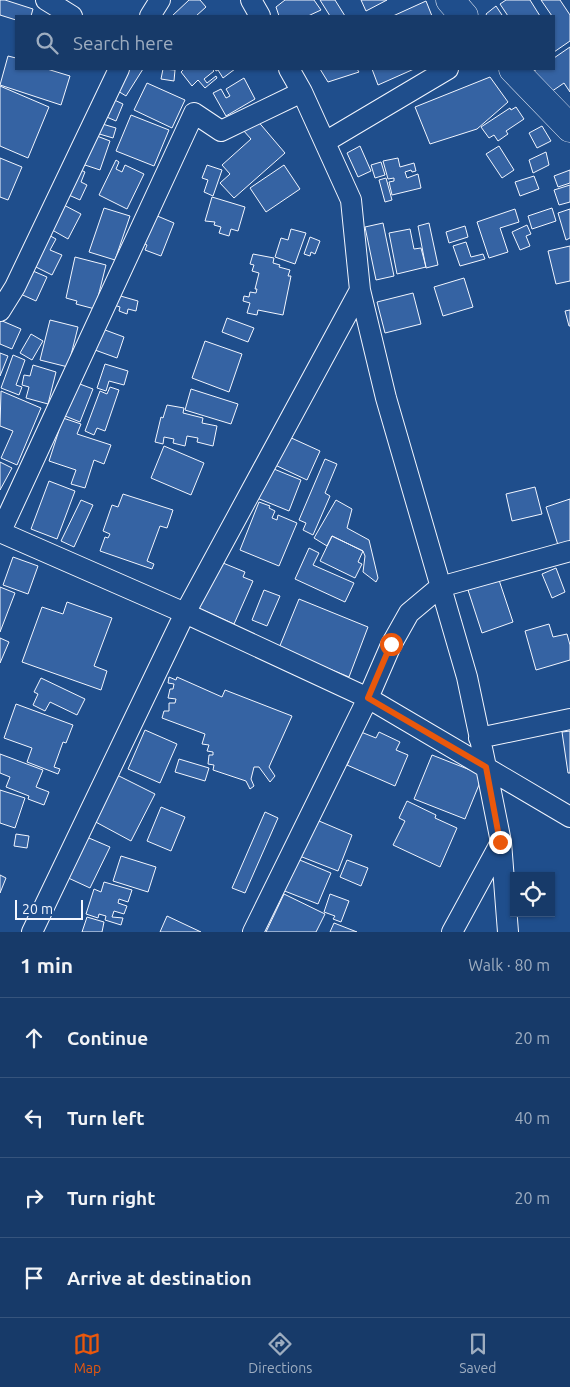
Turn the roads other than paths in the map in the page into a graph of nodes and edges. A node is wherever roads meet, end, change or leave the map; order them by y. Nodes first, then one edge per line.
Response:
1 (46, 0) edge
2 (160, 0) edge
3 (251, 0) edge
4 (450, 0) edge
5 (70, 15) edge
6 (151, 15) edge
7 (259, 15) edge
8 (463, 15) edge
9 (118, 70) edge
10 (290, 70) edge
11 (446, 70) edge
12 (514, 70) edge
13 (302, 92) junction
14 (570, 128) edge
15 (325, 142) junction
16 (7, 283) edge
17 (360, 290) junction
18 (0, 310) edge
19 (0, 533) edge
20 (570, 551) edge
21 (440, 587) junction
22 (185, 613) junction
23 (368, 698) junction
24 (570, 719) edge
25 (479, 738) junction
26 (486, 767) junction
27 (570, 817) edge
28 (500, 842) junction
29 (510, 881) edge
30 (519, 917) edge
31 (32, 932) edge
32 (253, 932) edge
33 (452, 932) edge
34 (508, 932) edge
35 (522, 932) edge

1 - 5 street
2 - 6 street
3 - 7 street
4 - 8 street
9 - 16 street
10 - 13 street
11 - 15 street
12 - 14 street
13 - 15 street
13 - 19 street
15 - 17 street
16 - 18 street
17 - 21 street
17 - 22 street
19 - 22 street
20 - 21 street
21 - 23 street
21 - 25 street
22 - 23 street
22 - 31 street
23 - 26 street
23 - 32 street
24 - 25 street
25 - 26 street
26 - 27 street
26 - 28 street
28 - 29 street
28 - 33 street
28 - 34 street
30 - 35 street

